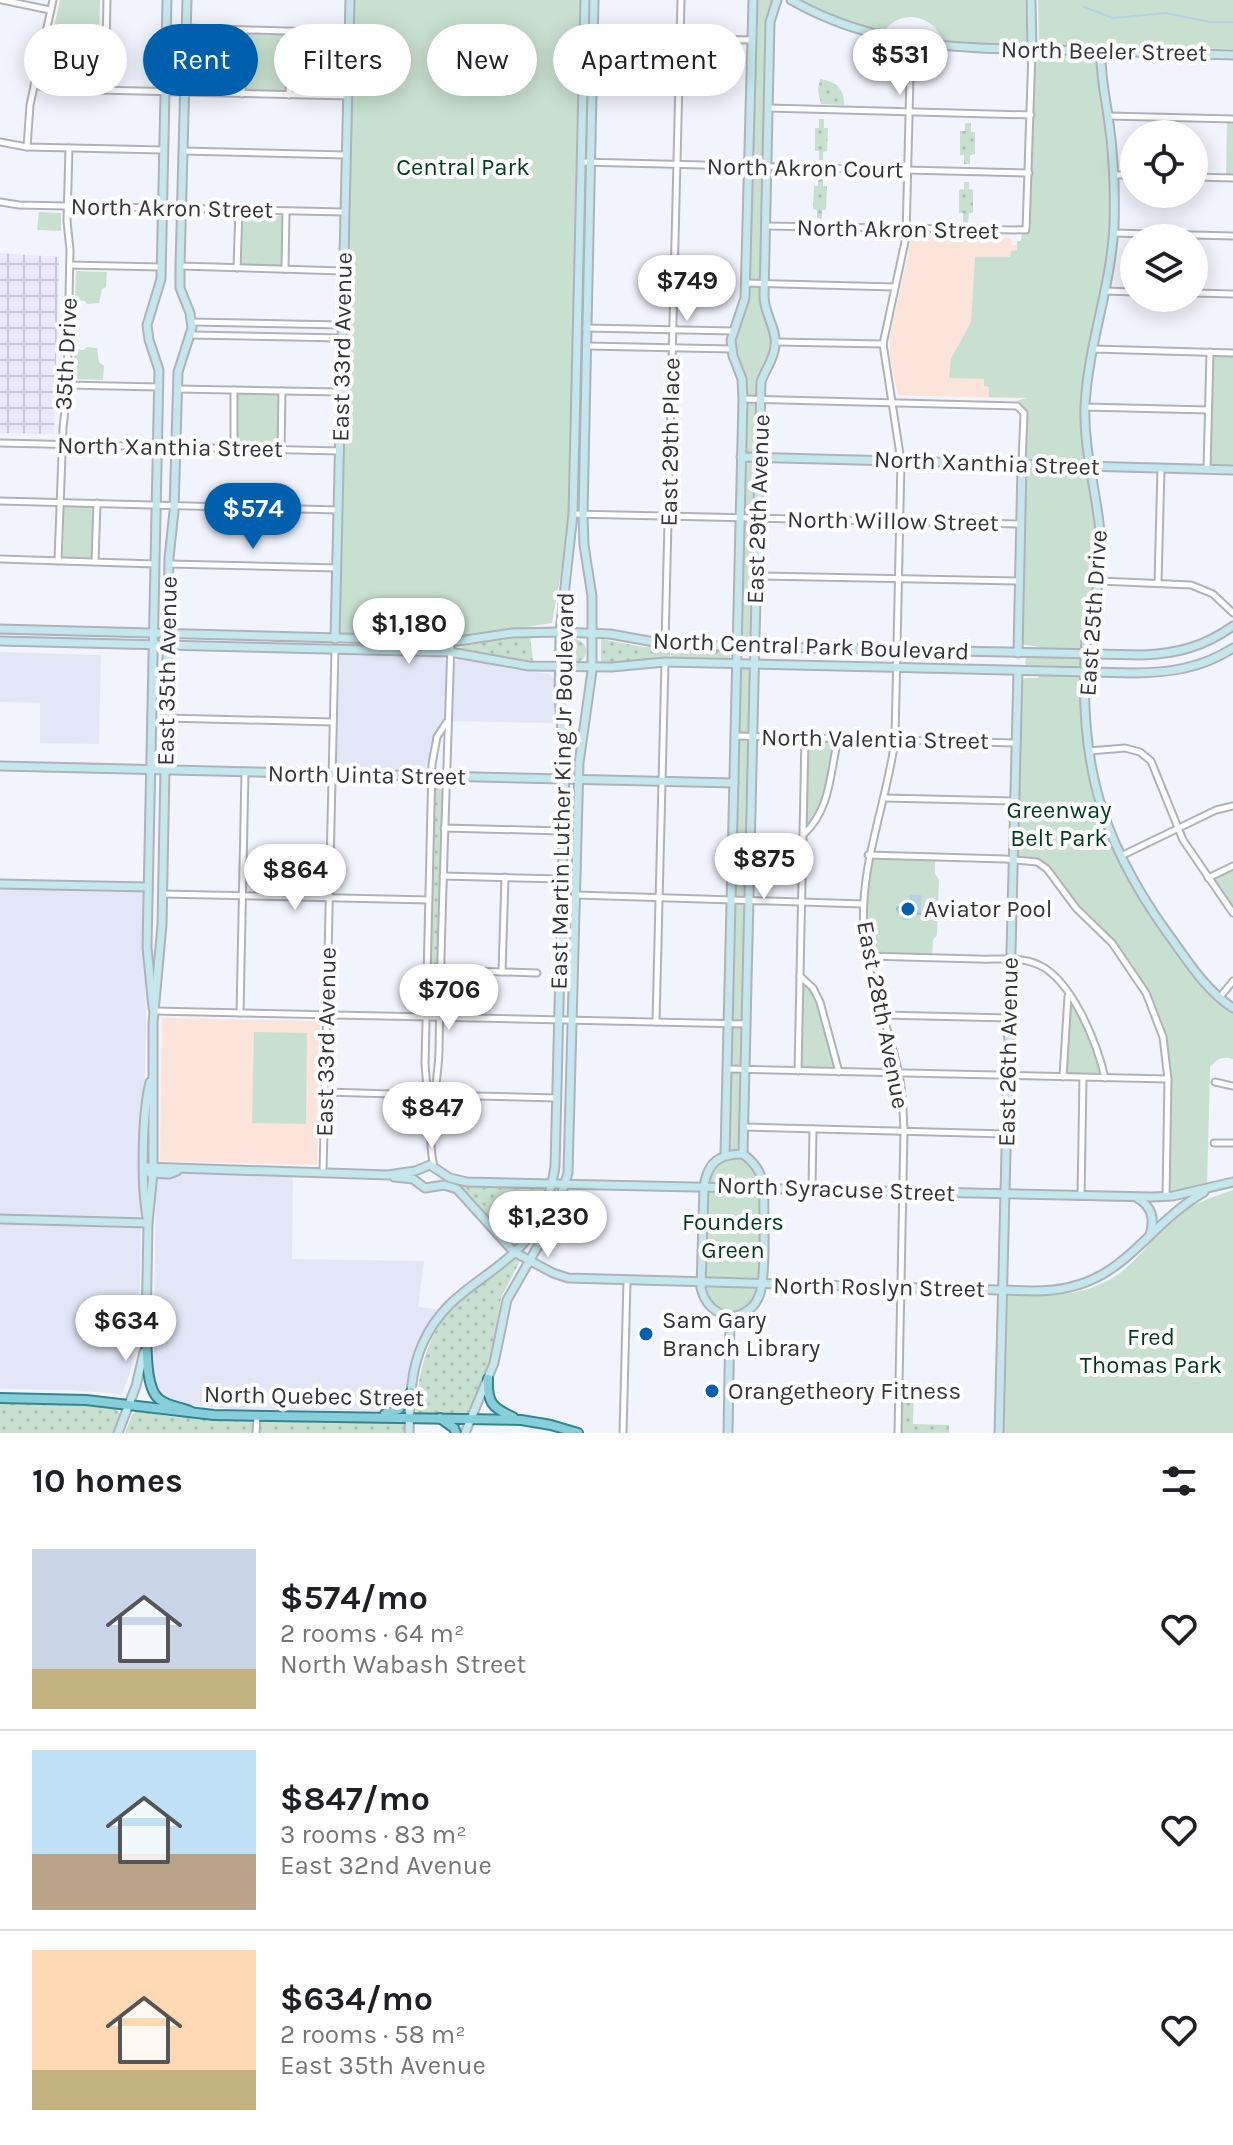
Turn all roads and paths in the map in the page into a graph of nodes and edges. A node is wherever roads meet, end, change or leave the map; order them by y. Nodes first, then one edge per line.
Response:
1 (2, 0) edge
2 (53, 0) edge
3 (107, 0) edge
4 (167, 0) edge
5 (187, 0) edge
6 (350, 0) edge
7 (585, 0) edge
8 (594, 0) edge
9 (681, 0) edge
10 (753, 0) edge
11 (777, 0) edge
12 (791, 0) edge
13 (1031, 0) edge
14 (50, 10) junction
15 (47, 24) edge
16 (106, 24) edge
17 (166, 24) edge
18 (186, 24) edge
19 (349, 24) edge
20 (593, 24) edge
21 (680, 24) edge
22 (886, 38) junction
23 (745, 40) edge
24 (752, 40) junction
25 (938, 47) junction
26 (1032, 50) junction
27 (1101, 51) junction
28 (1233, 55) edge
29 (910, 76) junction
30 (32, 96) edge
31 (165, 96) edge
32 (184, 96) edge
33 (348, 96) edge
34 (589, 96) edge
35 (679, 96) edge
36 (768, 108) junction
37 (909, 112) junction
38 (1031, 115) junction
39 (1109, 116) junction
40 (1233, 119) edge
41 (0, 142) edge
42 (27, 147) junction
43 (69, 148) junction
44 (163, 150) junction
45 (183, 151) junction
46 (346, 155) junction
47 (585, 162) junction
48 (677, 165) junction
49 (748, 166) junction
50 (767, 167) junction
51 (908, 170) junction
52 (1029, 173) junction
53 (1114, 175) junction
54 (1120, 175) edge
55 (1208, 177) edge
56 (1233, 178) edge
57 (0, 202) edge
58 (67, 206) junction
59 (162, 208) junction
60 (181, 208) junction
61 (239, 210) junction
62 (286, 211) junction
63 (344, 212) junction
64 (765, 226) junction
65 (907, 229) junction
66 (1113, 233) junction
67 (1233, 236) edge
68 (70, 265) junction
69 (180, 266) junction
70 (161, 267) junction
71 (237, 268) junction
72 (285, 269) junction
73 (343, 271) junction
74 (745, 283) junction
75 (764, 284) junction
76 (895, 287) junction
77 (1106, 291) junction
78 (1120, 292) edge
79 (1208, 293) edge
80 (1233, 294) edge
81 (191, 322) junction
82 (342, 325) junction
83 (586, 328) junction
84 (673, 330) junction
85 (733, 331) junction
86 (191, 335) junction
87 (342, 338) junction
88 (776, 342) junction
89 (883, 344) junction
90 (586, 346) junction
91 (672, 348) junction
92 (732, 349) junction
93 (1093, 349) junction
94 (1210, 352) junction
95 (1233, 353) edge
96 (67, 385) junction
97 (158, 387) junction
98 (178, 389) junction
99 (234, 390) junction
100 (282, 391) junction
101 (341, 392) junction
102 (743, 399) junction
103 (761, 399) junction
104 (892, 402) junction
105 (1085, 407) junction
106 (1208, 410) junction
107 (0, 443) edge
108 (62, 444) junction
109 (157, 446) junction
110 (176, 447) junction
111 (234, 448) junction
112 (281, 449) junction
113 (339, 451) junction
114 (741, 457) junction
115 (759, 457) junction
116 (901, 461) junction
117 (1022, 464) junction
118 (1090, 466) junction
119 (1161, 468) junction
120 (1207, 469) junction
121 (1233, 470) edge
122 (0, 501) edge
123 (60, 502) junction
124 (97, 503) junction
125 (155, 505) junction
126 (174, 505) junction
127 (338, 510) junction
128 (573, 514) junction
129 (583, 514) junction
130 (668, 516) junction
131 (739, 517) junction
132 (758, 518) junction
133 (899, 521) junction
134 (1021, 524) junction
135 (0, 559) edge
136 (58, 561) junction
137 (95, 562) junction
138 (156, 564) junction
139 (169, 564) junction
140 (337, 568) junction
141 (757, 576) junction
142 (898, 579) junction
143 (1020, 581) junction
144 (1099, 581) junction
145 (1158, 583) junction
146 (1233, 613) edge
147 (1233, 626) edge
148 (0, 629) edge
149 (560, 632) junction
150 (593, 632) junction
151 (155, 633) junction
152 (167, 633) junction
153 (335, 637) junction
154 (451, 640) junction
155 (0, 641) edge
156 (665, 644) junction
157 (154, 645) junction
158 (166, 646) junction
159 (739, 647) junction
160 (754, 647) junction
161 (1233, 648) edge
162 (335, 649) junction
163 (897, 649) junction
164 (450, 652) junction
165 (1018, 653) junction
166 (1086, 655) junction
167 (1139, 655) junction
168 (665, 662) junction
169 (738, 664) junction
170 (754, 664) junction
171 (560, 666) junction
172 (592, 667) junction
173 (896, 667) junction
174 (1018, 671) junction
175 (1086, 672) junction
176 (1138, 673) junction
177 (166, 718) junction
178 (333, 722) junction
179 (446, 723) junction
180 (735, 736) junction
181 (753, 737) junction
182 (805, 738) junction
183 (838, 739) junction
184 (895, 740) junction
185 (1016, 743) junction
186 (1088, 752) junction
187 (0, 766) edge
188 (151, 770) junction
189 (166, 770) junction
190 (245, 772) junction
191 (332, 774) junction
192 (432, 777) junction
193 (445, 777) junction
194 (565, 780) junction
195 (578, 780) junction
196 (661, 782) junction
197 (734, 783) junction
198 (884, 798) junction
199 (1014, 801) junction
200 (1233, 806) edge
201 (444, 828) junction
202 (1178, 829) junction
203 (563, 831) junction
204 (803, 835) junction
205 (868, 855) junction
206 (1119, 857) junction
207 (1013, 859) junction
208 (1233, 866) edge
209 (443, 876) junction
210 (505, 877) junction
211 (1208, 878) junction
212 (562, 879) junction
213 (0, 884) edge
214 (148, 887) junction
215 (163, 894) junction
216 (576, 895) junction
217 (243, 896) junction
218 (329, 898) junction
219 (659, 898) junction
220 (429, 900) junction
221 (731, 900) junction
222 (749, 900) junction
223 (802, 902) junction
224 (863, 904) junction
225 (1233, 913) edge
226 (867, 956) junction
227 (1010, 960) junction
228 (441, 970) junction
229 (502, 972) junction
230 (537, 973) dead end
231 (800, 976) junction
232 (1233, 981) edge
233 (1067, 995) junction
234 (1219, 998) junction
235 (1233, 1008) edge
236 (153, 1011) junction
237 (240, 1013) junction
238 (327, 1015) junction
239 (883, 1015) junction
240 (425, 1017) junction
241 (440, 1018) junction
242 (1009, 1018) junction
243 (559, 1020) junction
244 (573, 1021) junction
245 (656, 1022) junction
246 (728, 1024) junction
247 (745, 1024) junction
248 (727, 1069) junction
249 (745, 1070) junction
250 (798, 1071) junction
251 (839, 1072) junction
252 (899, 1073) junction
253 (1008, 1076) junction
254 (1063, 1077) junction
255 (1083, 1078) junction
256 (1105, 1078) junction
257 (1168, 1079) junction
258 (1215, 1082) dead end
259 (1233, 1086) edge
260 (325, 1092) junction
261 (426, 1095) junction
262 (435, 1095) junction
263 (557, 1098) junction
264 (744, 1127) junction
265 (813, 1129) junction
266 (904, 1131) junction
267 (1006, 1134) junction
268 (431, 1135) junction
269 (1214, 1143) dead end
270 (1233, 1143) edge
271 (725, 1154) junction
272 (743, 1154) junction
273 (430, 1168) junction
274 (149, 1170) junction
275 (323, 1173) junction
276 (388, 1175) junction
277 (1233, 1182) edge
278 (419, 1183) junction
279 (552, 1183) junction
280 (566, 1183) junction
281 (436, 1186) junction
282 (704, 1186) junction
283 (1214, 1186) junction
284 (764, 1187) junction
285 (812, 1188) junction
286 (903, 1191) junction
287 (1005, 1194) junction
288 (1081, 1196) junction
289 (1133, 1197) junction
290 (1166, 1197) junction
291 (0, 1219) edge
292 (148, 1223) junction
293 (1149, 1237) junction
294 (514, 1252) junction
295 (528, 1260) junction
296 (627, 1281) junction
297 (701, 1283) junction
298 (761, 1284) junction
299 (901, 1288) junction
300 (1002, 1290) junction
301 (730, 1317) junction
302 (146, 1329) junction
303 (488, 1379) junction
304 (411, 1392) junction
305 (0, 1398) edge
306 (130, 1405) junction
307 (202, 1415) junction
308 (257, 1416) junction
309 (373, 1417) junction
310 (409, 1418) junction
311 (440, 1418) junction
312 (472, 1418) junction
313 (521, 1420) junction
314 (118, 1433) edge
315 (256, 1433) edge
316 (409, 1433) edge
317 (456, 1433) edge
318 (465, 1433) edge
319 (578, 1433) edge
320 (623, 1433) edge
321 (728, 1433) edge
322 (898, 1433) edge
323 (999, 1433) edge

1 - 14 street
2 - 14 street
3 - 16 street
4 - 17 street, East 35th Avenue
5 - 18 street, East 35th Avenue
6 - 19 street, East 33rd Avenue
7 - 47 street, East Martin Luther King Jr Boulevard
8 - 20 street, East Martin Luther King Jr Boulevard
9 - 21 street, East 29th Place
10 - 24 street, East 29th Avenue
11 - 36 street
12 - 22 street, North Beeler Street
13 - 26 street
14 - 15 street
22 - 25 street, North Beeler Street
22 - 29 street
23 - 24 street
24 - 49 street, East 29th Avenue
25 - 26 street, North Beeler Street
25 - 29 street
26 - 27 street, North Beeler Street
26 - 38 street
27 - 28 street, North Beeler Street
27 - 39 street, East 25th Drive
29 - 37 street, East 28th Avenue
30 - 42 street
31 - 44 street, East 35th Avenue
32 - 45 street, East 35th Avenue
33 - 46 street, East 33rd Avenue
34 - 47 street, East Martin Luther King Jr Boulevard
35 - 48 street, East 29th Place
36 - 37 street
36 - 50 street
37 - 38 street
37 - 51 street, East 28th Avenue
38 - 52 street
39 - 40 street
39 - 53 street, East 25th Drive
41 - 42 street
42 - 43 street
43 - 44 street
43 - 58 street, 35th Drive
44 - 59 street, East 35th Avenue
45 - 46 street
45 - 60 street, East 35th Avenue
46 - 63 street, East 33rd Avenue
47 - 48 street, North Akron Court
47 - 83 street, East Martin Luther King Jr Boulevard
47 - 128 street, East Martin Luther King Jr Boulevard
48 - 49 street, North Akron Court
48 - 84 street, East 29th Place
49 - 50 street, North Akron Court
49 - 74 street, East 29th Avenue
50 - 51 street, North Akron Court
50 - 64 street
51 - 52 street, North Akron Court
51 - 65 street, East 28th Avenue
52 - 65 street, North Akron Street
53 - 54 street
53 - 66 street, East 25th Drive
55 - 56 street
57 - 58 street, North Akron Street
58 - 59 street, North Akron Street
58 - 68 street, 35th Drive
59 - 60 street, North Akron Street
59 - 70 street, East 35th Avenue
60 - 61 street, North Akron Street
60 - 69 street, East 35th Avenue
61 - 62 street, North Akron Street
61 - 71 street
62 - 63 street, North Akron Street
62 - 72 street
63 - 73 street, East 33rd Avenue
64 - 65 street, North Akron Street
64 - 75 street
65 - 76 street, East 28th Avenue
66 - 67 street
66 - 77 street, East 25th Drive
68 - 70 street
68 - 96 street, 35th Drive
69 - 71 street
69 - 81 street, East 35th Avenue
70 - 97 street, East 35th Avenue
71 - 72 street
72 - 73 street
73 - 82 street, East 33rd Avenue
74 - 75 street
74 - 85 street, East 29th Avenue
75 - 76 street
75 - 88 street
76 - 89 street, East 28th Avenue
77 - 78 street
77 - 93 street, East 25th Drive
79 - 80 street
81 - 82 street
81 - 86 street, East 35th Avenue
82 - 87 street, East 33rd Avenue
83 - 84 street
83 - 90 street, East Martin Luther King Jr Boulevard
84 - 85 street
84 - 91 street, East 29th Place
85 - 92 street, East 29th Avenue
86 - 87 street
86 - 98 street, East 35th Avenue
87 - 101 street, East 33rd Avenue
88 - 89 street
88 - 103 street, East 29th Avenue
89 - 104 street, East 28th Avenue
90 - 91 street
90 - 129 street, East Martin Luther King Jr Boulevard
91 - 92 street
91 - 130 street, East 29th Place
92 - 102 street, East 29th Avenue
93 - 94 street
93 - 105 street, East 25th Drive
94 - 95 street
94 - 106 street
96 - 97 street
96 - 108 street, 35th Drive
97 - 109 street, East 35th Avenue
98 - 99 street
98 - 110 street, East 35th Avenue
99 - 100 street
99 - 111 street
100 - 101 street
100 - 112 street
101 - 113 street, East 33rd Avenue
102 - 103 street
102 - 114 street, East 29th Avenue
103 - 104 street
103 - 115 street, East 29th Avenue
104 - 116 street, East 28th Avenue
104 - 117 street
105 - 106 street
105 - 118 street, East 25th Drive
106 - 120 street
107 - 108 street, North Xanthia Street
108 - 109 street, North Xanthia Street
108 - 123 street, 35th Drive
109 - 110 street, North Xanthia Street
109 - 125 street, East 35th Avenue
110 - 111 street, North Xanthia Street
110 - 126 street, East 35th Avenue
111 - 112 street, North Xanthia Street
112 - 113 street, North Xanthia Street
113 - 127 street, East 33rd Avenue
114 - 115 street, North Xanthia Street
114 - 131 street, East 29th Avenue
115 - 116 street, North Xanthia Street
115 - 132 street, East 29th Avenue
116 - 117 street, North Xanthia Street
116 - 133 street, East 28th Avenue
117 - 118 street, North Xanthia Street
117 - 134 street
118 - 119 street, North Xanthia Street
118 - 144 street, East 25th Drive
119 - 120 street, North Xanthia Street
119 - 145 street
120 - 121 street, North Xanthia Street
122 - 123 street
123 - 124 street
123 - 136 street, 35th Drive
124 - 125 street
124 - 137 street
125 - 126 street
125 - 138 street, East 35th Avenue
126 - 127 street
126 - 139 street, East 35th Avenue
127 - 140 street, East 33rd Avenue
128 - 129 street, North Willow Street
128 - 149 street, East Martin Luther King Jr Boulevard
129 - 130 street, North Willow Street
129 - 150 street, East Martin Luther King Jr Boulevard
130 - 131 street, North Willow Street
130 - 156 street, East 29th Place
131 - 132 street, North Willow Street
131 - 159 street, East 29th Avenue
132 - 133 street, North Willow Street
132 - 141 street, East 29th Avenue
133 - 134 street, North Willow Street
133 - 142 street, East 28th Avenue
134 - 143 street
135 - 136 street
136 - 137 street
137 - 138 street
138 - 151 street, East 35th Avenue
139 - 140 street
139 - 152 street, East 35th Avenue
140 - 153 street, East 33rd Avenue
141 - 142 street
141 - 160 street, East 29th Avenue
142 - 143 street
142 - 163 street, East 28th Avenue
143 - 165 street
144 - 145 street
144 - 166 street, East 25th Drive
145 - 146 street
147 - 167 street, North Central Park Boulevard
148 - 151 street, North Central Park Boulevard
149 - 150 street, North Central Park Boulevard
149 - 154 street, North Central Park Boulevard
149 - 171 street, East Martin Luther King Jr Boulevard
150 - 156 street, North Central Park Boulevard
150 - 172 street, East Martin Luther King Jr Boulevard
151 - 152 street, North Central Park Boulevard
151 - 157 street, East 35th Avenue
152 - 153 street, North Central Park Boulevard
152 - 158 street, East 35th Avenue
153 - 154 street, North Central Park Boulevard
153 - 162 street, East 33rd Avenue
154 - 164 street
155 - 157 street, North Central Park Boulevard
156 - 159 street, North Central Park Boulevard
157 - 158 street, North Central Park Boulevard
157 - 188 street, East 35th Avenue
158 - 162 street, North Central Park Boulevard
158 - 177 street, East 35th Avenue
159 - 160 street, North Central Park Boulevard
159 - 169 street, East 29th Avenue
160 - 163 street, North Central Park Boulevard
160 - 170 street, East 29th Avenue
161 - 176 street, North Central Park Boulevard
162 - 164 street, North Central Park Boulevard
162 - 178 street, East 33rd Avenue
163 - 165 street, North Central Park Boulevard
163 - 173 street, East 28th Avenue
164 - 171 street, North Central Park Boulevard
164 - 179 street
165 - 166 street, North Central Park Boulevard
166 - 167 street, North Central Park Boulevard
166 - 175 street, East 25th Drive
167 - 176 street
168 - 169 street, North Central Park Boulevard
168 - 172 street, North Central Park Boulevard
168 - 196 street
169 - 170 street, North Central Park Boulevard
169 - 180 street, East 29th Avenue
170 - 173 street, North Central Park Boulevard
170 - 181 street, East 29th Avenue
171 - 172 street, North Central Park Boulevard
171 - 194 street, East Martin Luther King Jr Boulevard
172 - 195 street, East Martin Luther King Jr Boulevard
173 - 174 street, North Central Park Boulevard
173 - 184 street, East 28th Avenue
174 - 175 street, North Central Park Boulevard
174 - 185 street, East 26th Avenue
175 - 176 street, North Central Park Boulevard
175 - 186 street, East 25th Drive
177 - 178 street
177 - 189 street, East 35th Avenue
178 - 191 street, East 33rd Avenue
179 - 192 street
179 - 193 street
180 - 181 street, North Valentia Street
180 - 197 street, East 29th Avenue
181 - 182 street, North Valentia Street
181 - 222 street, East 29th Avenue
182 - 183 street, North Valentia Street
182 - 204 street
183 - 184 street, North Valentia Street
183 - 204 street
184 - 185 street, North Valentia Street
184 - 198 street, East 28th Avenue
185 - 199 street, East 26th Avenue
186 - 202 street
186 - 206 street, East 25th Drive
187 - 188 street, North Uinta Street
188 - 189 street, North Uinta Street
188 - 214 street, East 35th Avenue
189 - 190 street, North Uinta Street
189 - 215 street, East 35th Avenue
190 - 191 street, North Uinta Street
190 - 217 street
191 - 192 street, North Uinta Street
191 - 218 street, East 33rd Avenue
192 - 193 street, North Uinta Street
192 - 220 street
193 - 194 street, North Uinta Street
193 - 201 street
194 - 195 street, North Uinta Street
194 - 203 street, East Martin Luther King Jr Boulevard
195 - 196 street, North Uinta Street
195 - 216 street, East Martin Luther King Jr Boulevard
196 - 197 street, North Uinta Street
196 - 219 street
197 - 221 street, East 29th Avenue
198 - 199 street
198 - 205 street, East 28th Avenue
199 - 207 street, East 26th Avenue
200 - 202 street
201 - 203 street
201 - 209 street
202 - 206 street
202 - 211 street
203 - 212 street, East Martin Luther King Jr Boulevard
204 - 223 street
205 - 207 street
205 - 224 street, East 28th Avenue
206 - 234 street, East 25th Drive
207 - 227 street, East 26th Avenue
207 - 257 street
208 - 211 street
209 - 210 street
209 - 228 street
210 - 212 street
210 - 229 street
211 - 225 street
212 - 243 street, East Martin Luther King Jr Boulevard
213 - 214 street
214 - 236 street, East 35th Avenue
215 - 217 street
215 - 236 street, East 35th Avenue
216 - 219 street
216 - 244 street, East Martin Luther King Jr Boulevard
217 - 218 street
217 - 237 street
218 - 220 street
218 - 238 street, East 33rd Avenue
219 - 221 street
219 - 245 street
220 - 240 street
221 - 222 street
221 - 246 street, East 29th Avenue
222 - 223 street
222 - 247 street, East 29th Avenue
223 - 224 street
223 - 231 street
224 - 226 street, East 28th Avenue
226 - 227 street
226 - 239 street, East 28th Avenue
227 - 233 street
227 - 242 street, East 26th Avenue
228 - 229 street
228 - 241 street
229 - 230 street
231 - 250 street
231 - 251 street
232 - 234 street
233 - 254 street
233 - 256 street
234 - 235 street, East 25th Drive
236 - 237 street
236 - 274 street, East 35th Avenue
237 - 238 street
238 - 240 street
238 - 260 street, East 33rd Avenue
239 - 242 street
239 - 252 street, East 28th Avenue
240 - 241 street
240 - 261 street
241 - 243 street
241 - 262 street
242 - 253 street, East 26th Avenue
243 - 244 street
243 - 263 street, East Martin Luther King Jr Boulevard
244 - 245 street
244 - 280 street, East Martin Luther King Jr Boulevard
245 - 246 street
246 - 247 street
246 - 248 street, East 29th Avenue
247 - 249 street, East 29th Avenue
248 - 249 street
248 - 271 street, East 29th Avenue
249 - 250 street
249 - 264 street, East 29th Avenue
250 - 251 street
251 - 252 street
252 - 253 street
252 - 266 street, East 28th Avenue
253 - 254 street
253 - 267 street, East 26th Avenue
254 - 255 street
255 - 256 street
255 - 288 street
256 - 257 street
257 - 290 street
258 - 259 street
260 - 261 street
260 - 275 street, East 33rd Avenue
261 - 268 street
262 - 263 street
262 - 268 street
263 - 279 street, East Martin Luther King Jr Boulevard
264 - 265 street
264 - 272 street, East 29th Avenue
265 - 266 street
265 - 285 street
266 - 267 street
266 - 286 street, East 28th Avenue
267 - 287 street, East 26th Avenue
268 - 273 street
269 - 270 street
271 - 272 street
271 - 282 street
272 - 284 street
273 - 276 street, North Syracuse Street
273 - 278 street
273 - 279 street, North Syracuse Street
273 - 281 street
274 - 275 street, North Syracuse Street
274 - 292 street, East 35th Avenue
275 - 276 street, North Syracuse Street
276 - 278 street, North Syracuse Street
277 - 283 street, North Syracuse Street
278 - 281 street
279 - 280 street, North Syracuse Street
279 - 294 street, East Martin Luther King Jr Boulevard
280 - 282 street, North Syracuse Street
280 - 295 street, East Martin Luther King Jr Boulevard
281 - 294 street, North Roslyn Street
282 - 284 street, North Syracuse Street
282 - 297 street
283 - 290 street, North Syracuse Street
283 - 293 street, North Roslyn Street
284 - 285 street, North Syracuse Street
284 - 298 street
285 - 286 street, North Syracuse Street
286 - 287 street, North Syracuse Street
286 - 299 street, East 28th Avenue
287 - 288 street, North Syracuse Street
287 - 300 street, East 26th Avenue
288 - 289 street, North Syracuse Street
289 - 290 street, North Syracuse Street
289 - 293 street
291 - 292 street
292 - 302 street, East 35th Avenue
293 - 300 street, North Roslyn Street
294 - 295 street, North Roslyn Street
294 - 304 street, East Martin Luther King Jr Boulevard
295 - 296 street, North Roslyn Street
295 - 303 street, East Martin Luther King Jr Boulevard
296 - 297 street, North Roslyn Street
296 - 320 street
297 - 298 street, North Roslyn Street
297 - 301 street
298 - 299 street, North Roslyn Street
298 - 301 street
299 - 300 street, North Roslyn Street
299 - 322 street, East 28th Avenue
300 - 323 street, East 26th Avenue
301 - 321 street
302 - 306 street, East 35th Avenue
302 - 307 main road
303 - 312 street, East Martin Luther King Jr Boulevard
303 - 313 main road
304 - 309 main road
304 - 310 street, East Martin Luther King Jr Boulevard
305 - 306 main road, North Quebec Street
306 - 307 main road, North Quebec Street
306 - 314 street, East 35th Avenue
307 - 308 main road, North Quebec Street
308 - 309 main road, North Quebec Street
308 - 315 street
309 - 310 main road, North Quebec Street
310 - 311 main road, North Quebec Street
310 - 316 street, East Martin Luther King Jr Boulevard
311 - 312 main road, North Quebec Street
311 - 317 main road
312 - 313 main road, North Quebec Street
312 - 318 street, East Martin Luther King Jr Boulevard
313 - 319 main road, North Quebec Street

